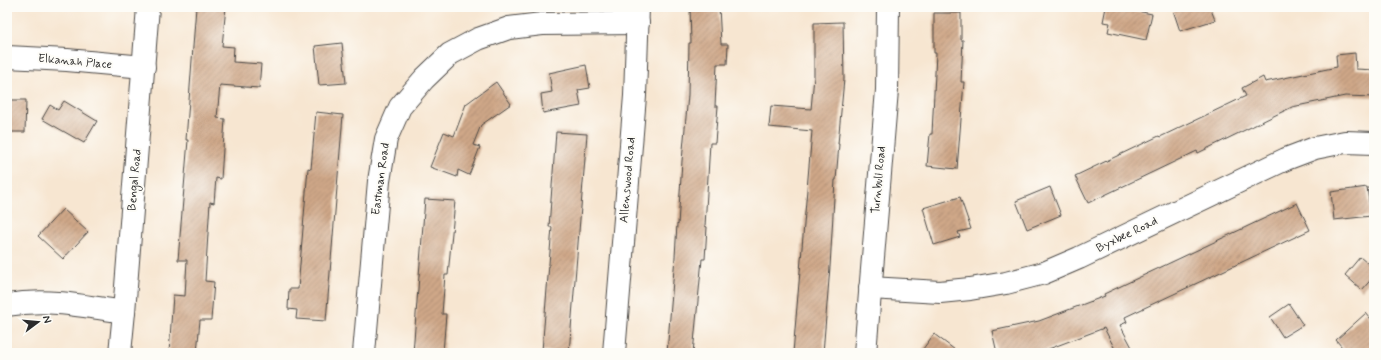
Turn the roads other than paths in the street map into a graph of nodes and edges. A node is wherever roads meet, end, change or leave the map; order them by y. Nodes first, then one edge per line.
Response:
1 (148, 7) edge
2 (888, 7) edge
3 (638, 15) edge
4 (7, 57) edge
5 (144, 68) junction
6 (1374, 143) edge
7 (870, 288) junction
8 (7, 305) edge
9 (124, 312) junction
10 (120, 353) edge
11 (364, 353) edge
12 (614, 353) edge
13 (865, 353) edge

1 - 5 street, Bengal Road
2 - 7 street, Turnbull Road
3 - 11 street, Eastman Road
3 - 12 street, Allenswood Road
4 - 5 street, Elkanah Place
5 - 9 street, Bengal Road
6 - 7 street, Byxbee Road
7 - 13 street, Turnbull Road
8 - 9 street
9 - 10 street, Bengal Road

